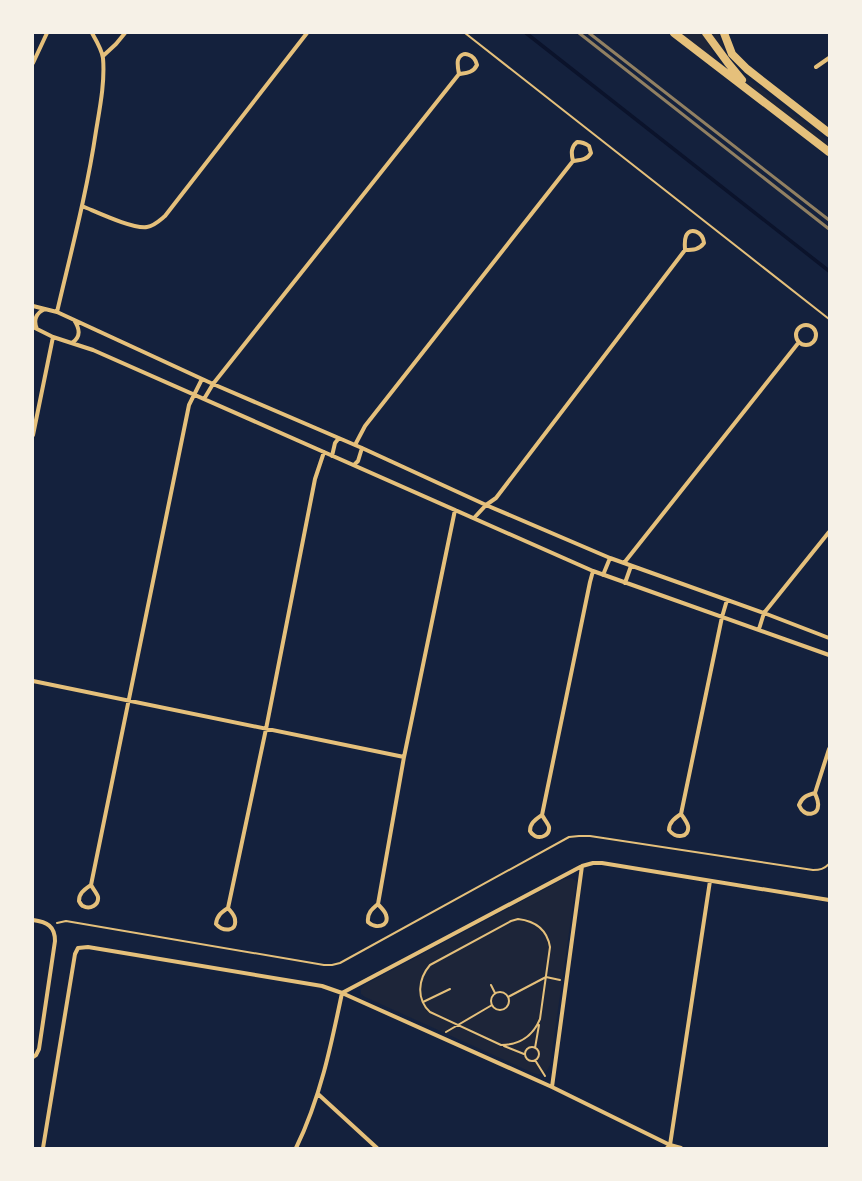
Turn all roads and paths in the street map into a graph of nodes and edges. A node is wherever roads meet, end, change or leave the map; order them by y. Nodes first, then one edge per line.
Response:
1 (47, 33) edge
2 (92, 33) edge
3 (125, 33) edge
4 (307, 33) edge
5 (465, 33) edge
6 (674, 33) edge
7 (706, 33) edge
8 (724, 33) edge
9 (102, 56) junction
10 (829, 58) edge
11 (33, 63) edge
12 (816, 68) dead end
13 (459, 74) junction
14 (765, 102) junction
15 (829, 133) edge
16 (829, 152) edge
17 (573, 161) junction
18 (82, 206) junction
19 (685, 250) junction
20 (33, 306) edge
21 (46, 309) junction
22 (57, 312) junction
23 (829, 319) edge
24 (74, 320) junction
25 (35, 328) edge
26 (53, 337) junction
27 (800, 342) junction
28 (72, 343) junction
29 (202, 379) junction
30 (213, 384) junction
31 (194, 395) junction
32 (204, 399) junction
33 (33, 435) edge
34 (339, 438) junction
35 (355, 445) junction
36 (362, 448) junction
37 (324, 452) junction
38 (332, 456) junction
39 (354, 465) junction
40 (486, 505) junction
41 (455, 510) junction
42 (474, 518) junction
43 (829, 532) edge
44 (610, 558) junction
45 (624, 563) junction
46 (631, 566) junction
47 (593, 571) junction
48 (603, 575) junction
49 (625, 583) junction
50 (727, 600) junction
51 (764, 613) junction
52 (722, 617) junction
53 (759, 629) junction
54 (829, 638) edge
55 (829, 655) edge
56 (33, 681) edge
57 (129, 701) junction
58 (266, 729) junction
59 (829, 749) edge
60 (404, 757) junction
61 (815, 793) junction
62 (681, 814) junction
63 (542, 815) junction
64 (829, 864) edge
65 (582, 866) junction
66 (710, 881) junction
67 (91, 886) junction
68 (829, 900) edge
69 (378, 904) junction
70 (228, 908) junction
71 (33, 920) edge
72 (50, 926) junction
73 (546, 978) junction
74 (566, 981) junction
75 (491, 985) dead end
76 (450, 989) dead end
77 (342, 992) junction
78 (495, 993) junction
79 (508, 997) junction
80 (423, 1002) junction
81 (492, 1005) junction
82 (540, 1019) junction
83 (458, 1025) junction
84 (439, 1036) junction
85 (501, 1045) junction
86 (535, 1048) junction
87 (524, 1054) junction
88 (33, 1057) edge
89 (536, 1060) junction
90 (552, 1087) junction
91 (318, 1094) junction
92 (670, 1147) edge
93 (43, 1148) edge
94 (296, 1148) edge
95 (377, 1148) edge
96 (681, 1148) edge

1 - 11 street
2 - 9 street
3 - 9 street
4 - 18 street
5 - 23 path
6 - 14 main road
7 - 14 main road
8 - 15 main road
9 - 18 street
10 - 12 street
13 - 13 street
13 - 30 street
14 - 16 main road
17 - 17 street
17 - 35 street
18 - 22 street
19 - 19 street
19 - 40 street
20 - 21 street
21 - 22 street
21 - 25 street
22 - 24 street
24 - 28 street
24 - 29 street
25 - 26 street
26 - 28 street
26 - 33 street
27 - 27 street
27 - 45 street
28 - 31 street
29 - 30 street
29 - 31 street
30 - 32 street
30 - 34 street
31 - 32 street
31 - 57 street
32 - 37 street
34 - 35 street
34 - 38 street
35 - 36 street
36 - 39 street
36 - 40 street
37 - 38 street
37 - 58 street
38 - 39 street
39 - 41 street
40 - 42 street
40 - 44 street
41 - 42 street
41 - 60 street
42 - 47 street
43 - 51 street
44 - 45 street
44 - 48 street
45 - 46 street
46 - 49 street
46 - 50 street
47 - 48 street
47 - 63 street
48 - 49 street
49 - 52 street
50 - 51 street
50 - 52 street
51 - 53 street
51 - 54 street
52 - 53 street
52 - 62 street
53 - 55 street
56 - 57 street
57 - 58 street
57 - 67 street
58 - 60 street
58 - 70 street
59 - 61 street
60 - 69 street
61 - 61 street
62 - 62 street
63 - 63 street
64 - 72 path
65 - 66 street
65 - 74 street
65 - 77 street
66 - 68 street
66 - 92 street
67 - 67 street
69 - 69 street
70 - 70 street
71 - 72 street
72 - 88 street
73 - 74 path
73 - 79 path
73 - 80 path
73 - 82 path
74 - 90 street
75 - 78 path
76 - 80 path
77 - 84 street
77 - 91 street
77 - 93 street
78 - 79 path
78 - 81 path
79 - 81 path
80 - 83 path
81 - 83 path
82 - 85 path
82 - 86 path
83 - 84 path
83 - 85 path
84 - 90 street
85 - 87 path
86 - 87 path
86 - 89 path
87 - 89 path
89 - 90 path
90 - 92 street
91 - 94 street
91 - 95 street
92 - 96 street

